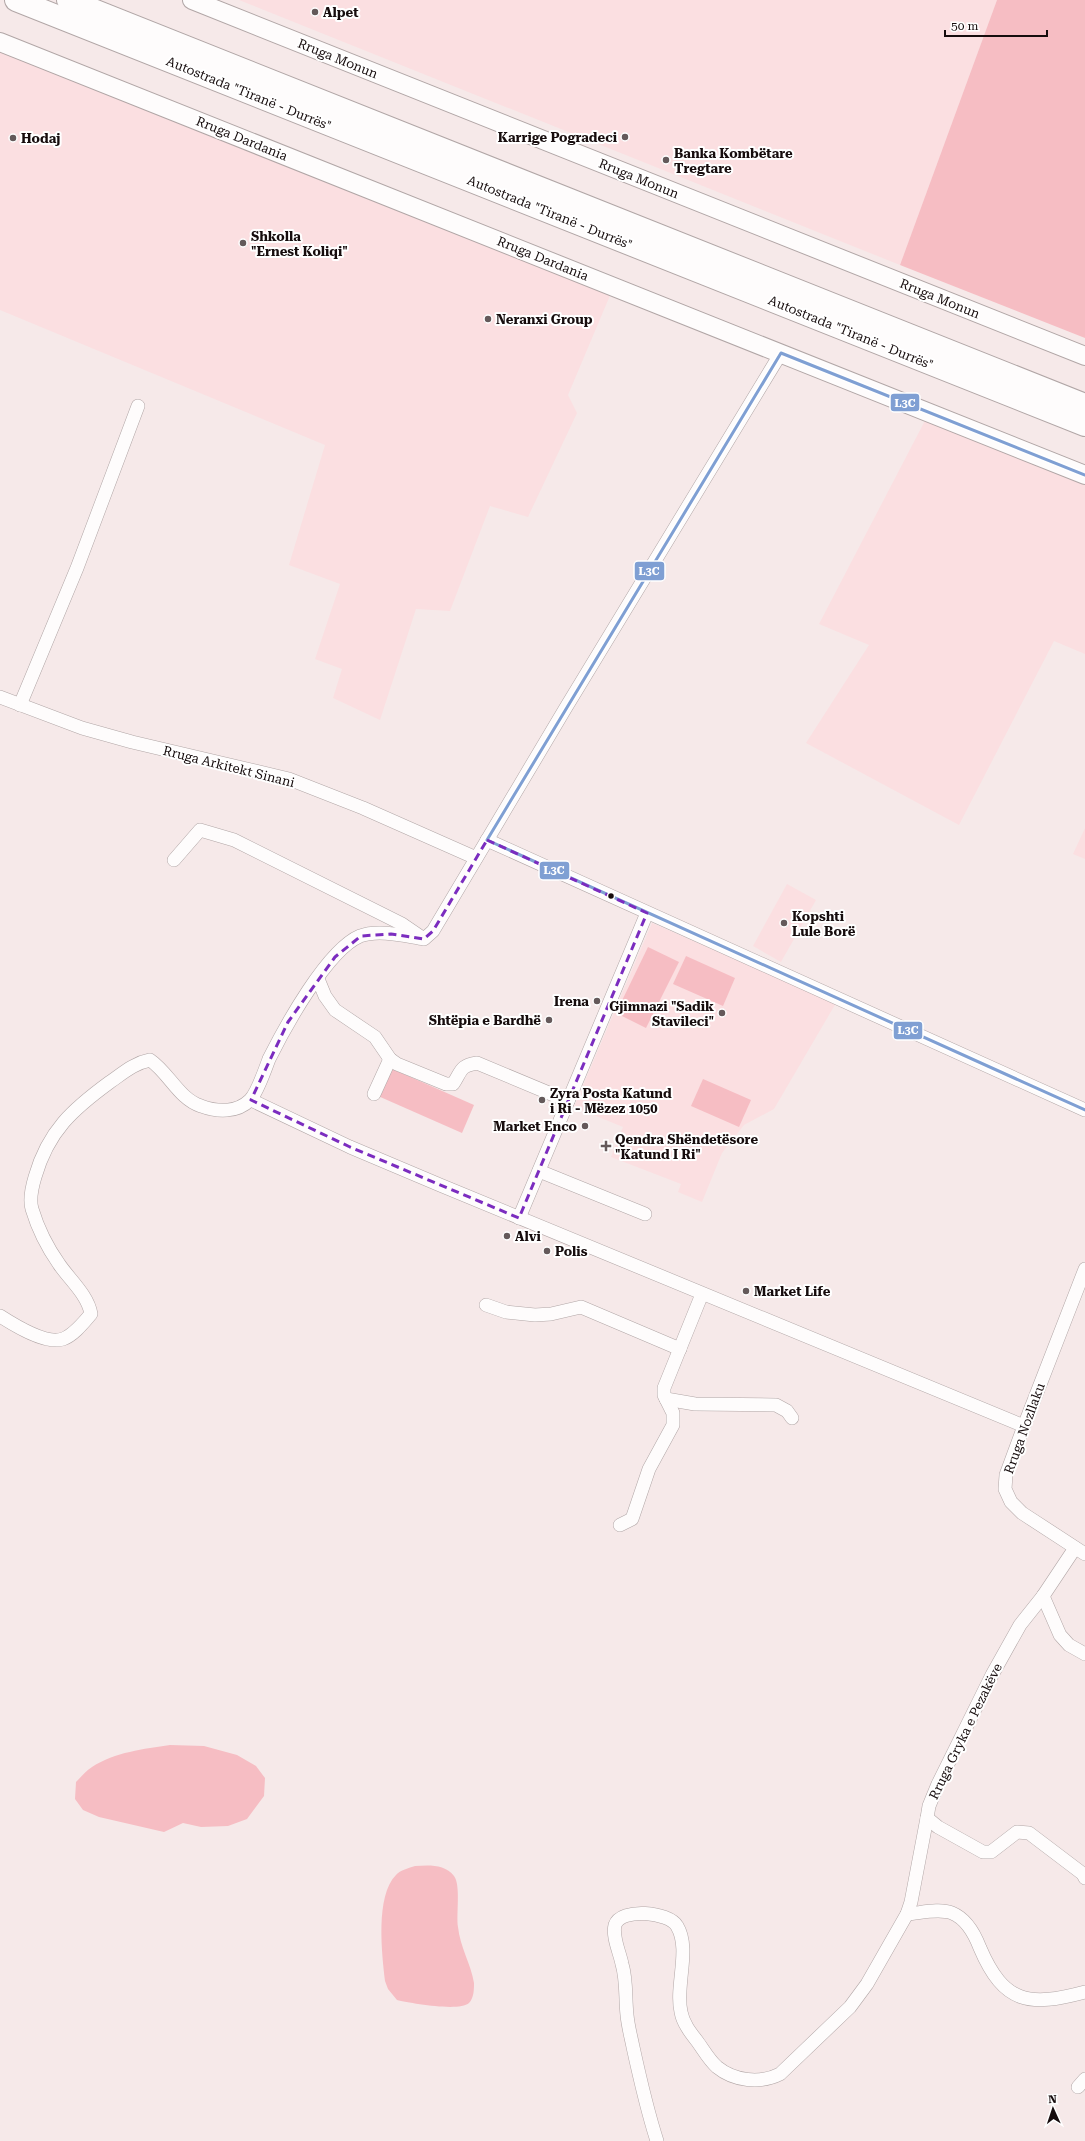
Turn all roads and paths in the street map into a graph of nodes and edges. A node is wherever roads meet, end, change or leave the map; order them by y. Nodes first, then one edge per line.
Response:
1 (16, 0) edge
2 (68, 0) edge
3 (192, 0) edge
4 (0, 42) edge
5 (781, 353) junction
6 (1085, 356) edge
7 (1085, 405) edge
8 (138, 406) dead end
9 (1085, 425) edge
10 (1085, 475) edge
11 (0, 697) edge
12 (20, 705) junction
13 (487, 840) junction
14 (476, 858) junction
15 (174, 860) dead end
16 (647, 913) junction
17 (424, 939) junction
18 (318, 979) junction
19 (390, 1059) junction
20 (374, 1094) dead end
21 (251, 1100) junction
22 (568, 1101) junction
23 (1085, 1110) edge
24 (539, 1171) junction
25 (645, 1214) dead end
26 (519, 1218) junction
27 (1085, 1269) edge
28 (702, 1294) junction
29 (486, 1305) dead end
30 (0, 1316) edge
31 (680, 1349) junction
32 (666, 1399) junction
33 (792, 1418) dead end
34 (1024, 1426) junction
35 (620, 1525) dead end
36 (1080, 1551) edge
37 (1043, 1596) junction
38 (1085, 1654) edge
39 (927, 1818) junction
40 (1085, 1878) edge
41 (907, 1914) junction
42 (1085, 1992) edge
43 (657, 2141) edge

1 - 9 highway, Autostrada "Tiranë - Durrës"
2 - 7 highway, Autostrada "Tiranë - Durrës"
3 - 6 main road, Rruga Monun
4 - 5 main road, Rruga Dardania
5 - 10 main road, Rruga Dardania
5 - 13 street
8 - 12 street
11 - 12 street, Rruga Arkitekt Sinani
12 - 14 street, Rruga Arkitekt Sinani
13 - 14 street
13 - 16 street
14 - 17 street
15 - 17 street
16 - 22 street
16 - 23 street
17 - 18 street
18 - 19 street
18 - 21 street
19 - 20 street
19 - 22 street
21 - 26 street
21 - 30 street
22 - 24 street
24 - 25 street
24 - 26 street
26 - 28 street
27 - 34 street, Rruga Nozllaku
28 - 31 street
28 - 34 street
29 - 31 street
31 - 32 street
32 - 33 street
32 - 35 street
34 - 36 street, Rruga Nozllaku
36 - 37 street, Rruga Gryka e Pezakëve
37 - 38 street
37 - 39 street, Rruga Gryka e Pezakëve
39 - 40 street
39 - 41 street, Rruga Gryka e Pezakëve
41 - 42 street
41 - 43 street, Rruga Gryka e Pezakëve

